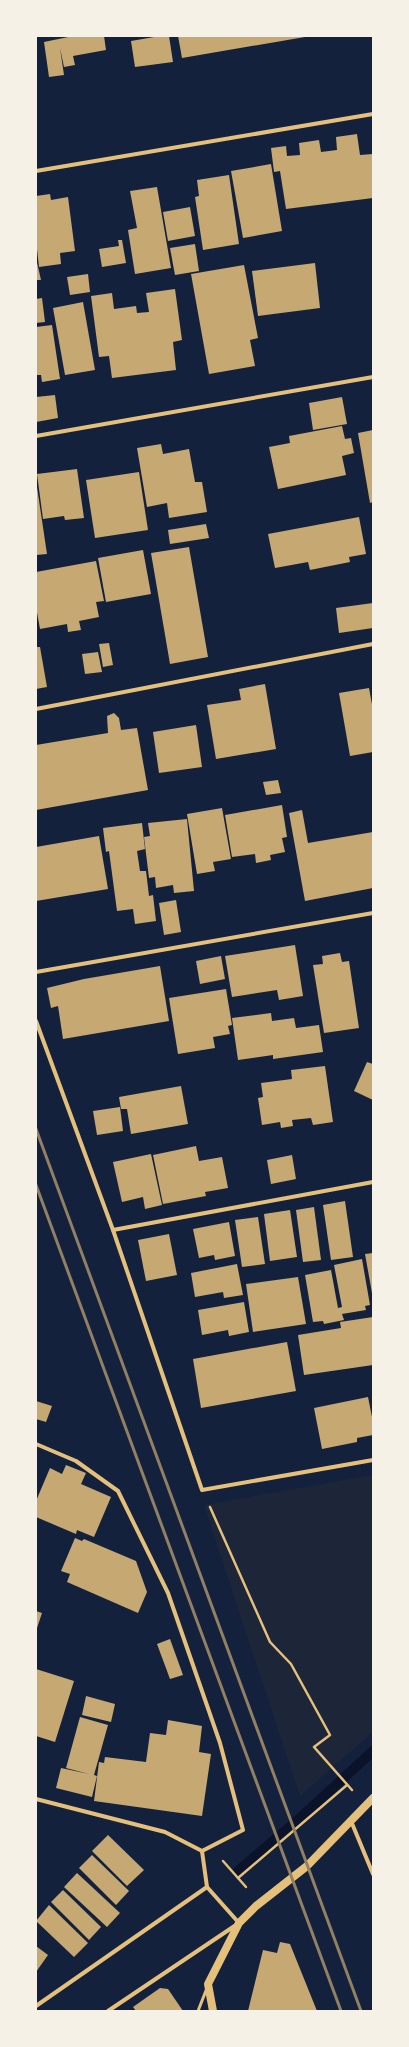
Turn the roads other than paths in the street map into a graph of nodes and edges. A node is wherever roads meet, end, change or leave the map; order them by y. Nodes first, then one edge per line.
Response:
1 (373, 114) edge
2 (36, 171) edge
3 (373, 377) edge
4 (36, 436) edge
5 (373, 644) edge
6 (36, 709) edge
7 (373, 913) edge
8 (36, 972) edge
9 (36, 1021) edge
10 (373, 1182) edge
11 (113, 1230) junction
12 (36, 1444) edge
13 (373, 1460) edge
14 (373, 1798) edge
15 (36, 1799) edge
16 (351, 1820) junction
17 (202, 1851) junction
18 (373, 1874) edge
19 (207, 1887) junction
20 (239, 1923) junction
21 (208, 1984) junction
22 (36, 2006) edge
23 (108, 2011) edge
24 (198, 2011) edge
25 (213, 2011) edge

1 - 2 street
3 - 4 street
5 - 6 street
7 - 8 street
9 - 11 street
10 - 11 street
11 - 13 street
12 - 17 street
14 - 16 main road
15 - 17 street
16 - 18 street
16 - 20 main road
17 - 19 street
19 - 20 street
19 - 22 street
20 - 21 main road
20 - 23 street
21 - 24 lane
21 - 25 main road

